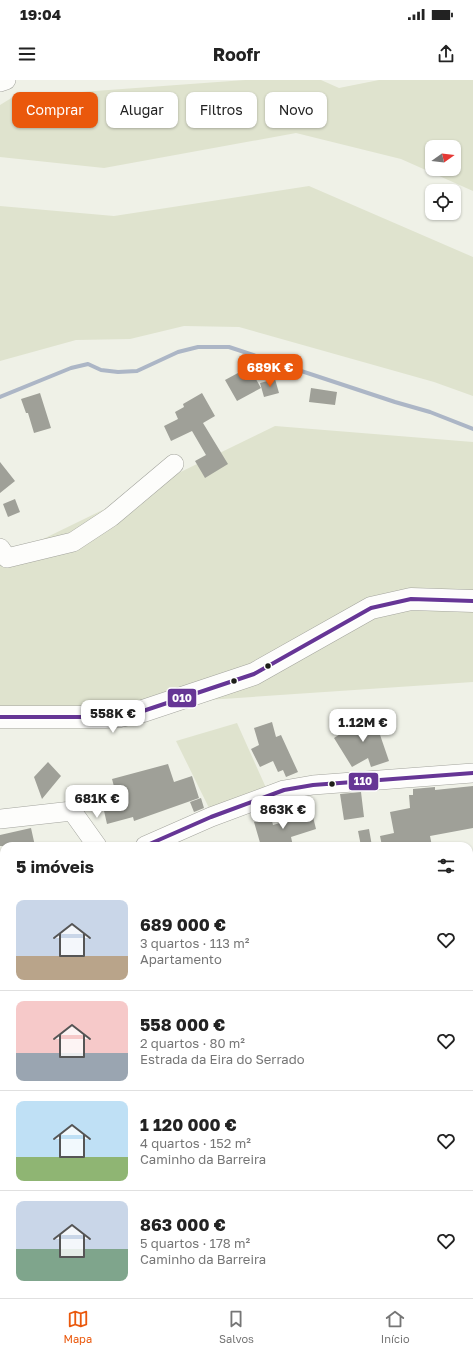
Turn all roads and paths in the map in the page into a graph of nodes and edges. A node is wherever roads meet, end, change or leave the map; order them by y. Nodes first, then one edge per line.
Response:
1 (6, 80) edge
2 (0, 82) edge
3 (174, 464) dead end
4 (1, 553) edge
5 (473, 600) edge
6 (0, 717) edge
7 (473, 773) edge
8 (0, 819) edge
9 (94, 842) edge
10 (154, 842) edge

1 - 2 street
3 - 4 street
5 - 6 main road
7 - 10 street
8 - 9 street

